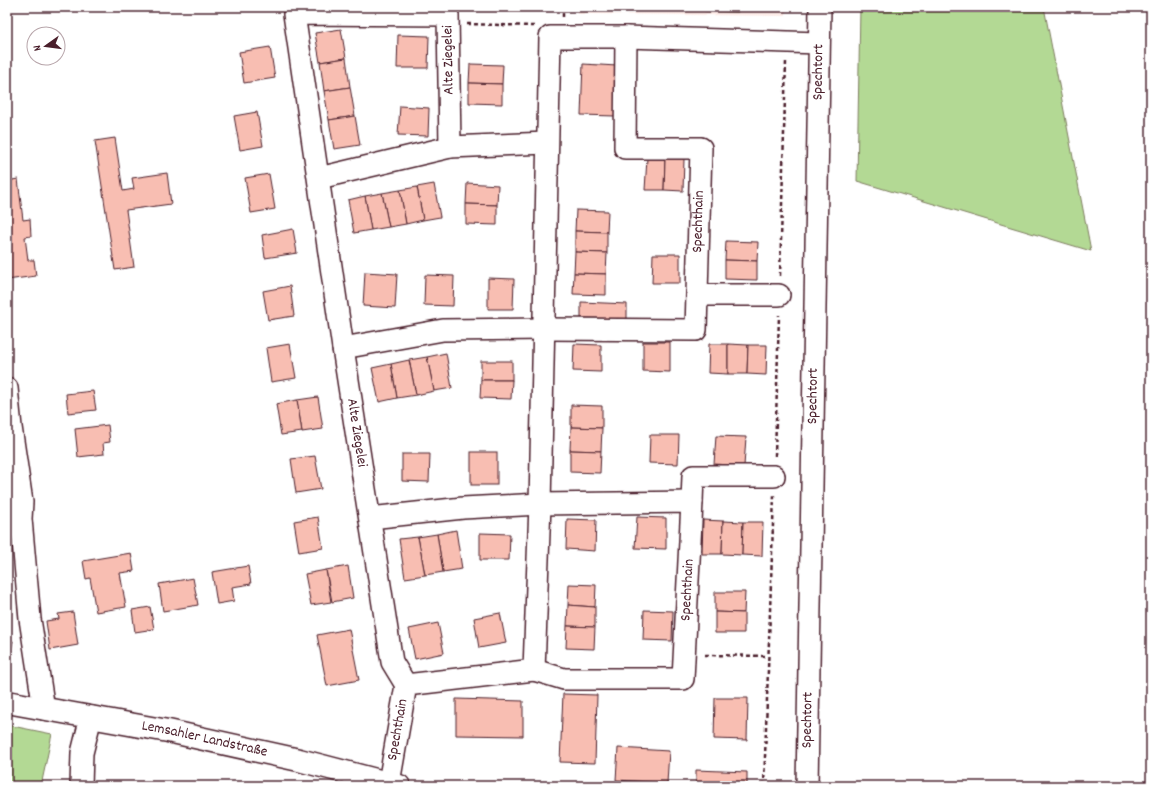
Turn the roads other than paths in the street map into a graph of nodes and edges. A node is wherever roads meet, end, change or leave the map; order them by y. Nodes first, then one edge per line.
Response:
1 (820, 7) edge
2 (626, 37) junction
3 (819, 43) junction
4 (547, 143) junction
5 (450, 147) junction
6 (319, 178) junction
7 (697, 295) junction
8 (780, 295) road end
9 (544, 329) junction
10 (343, 348) junction
11 (7, 388) edge
12 (774, 476) road end
13 (692, 502) junction
14 (540, 504) junction
15 (370, 518) junction
16 (534, 670) junction
17 (406, 684) junction
18 (7, 702) edge
19 (44, 709) junction
20 (91, 717) junction
21 (394, 785) edge
22 (81, 786) edge
23 (807, 786) edge

1 - 3 street, Spechtort
2 - 3 street
2 - 4 street
2 - 7 street, Spechthain
3 - 23 street, Spechtort
4 - 5 street
4 - 9 street
5 - 6 street
5 - 6 street, Alte Ziegelei
6 - 10 street, Alte Ziegelei
7 - 8 street
7 - 9 street, Spechthain
9 - 10 street
9 - 14 street
10 - 15 street, Alte Ziegelei
11 - 19 street
12 - 13 street, Spechthain
13 - 14 street
13 - 16 street, Spechthain
14 - 15 street
14 - 16 street
15 - 17 street, Alte Ziegelei
16 - 17 street, Spechthain
17 - 21 street, Spechthain
18 - 19 main road, Lemsahler Landstraße
19 - 20 main road, Lemsahler Landstraße
20 - 21 main road, Lemsahler Landstraße
20 - 22 street

